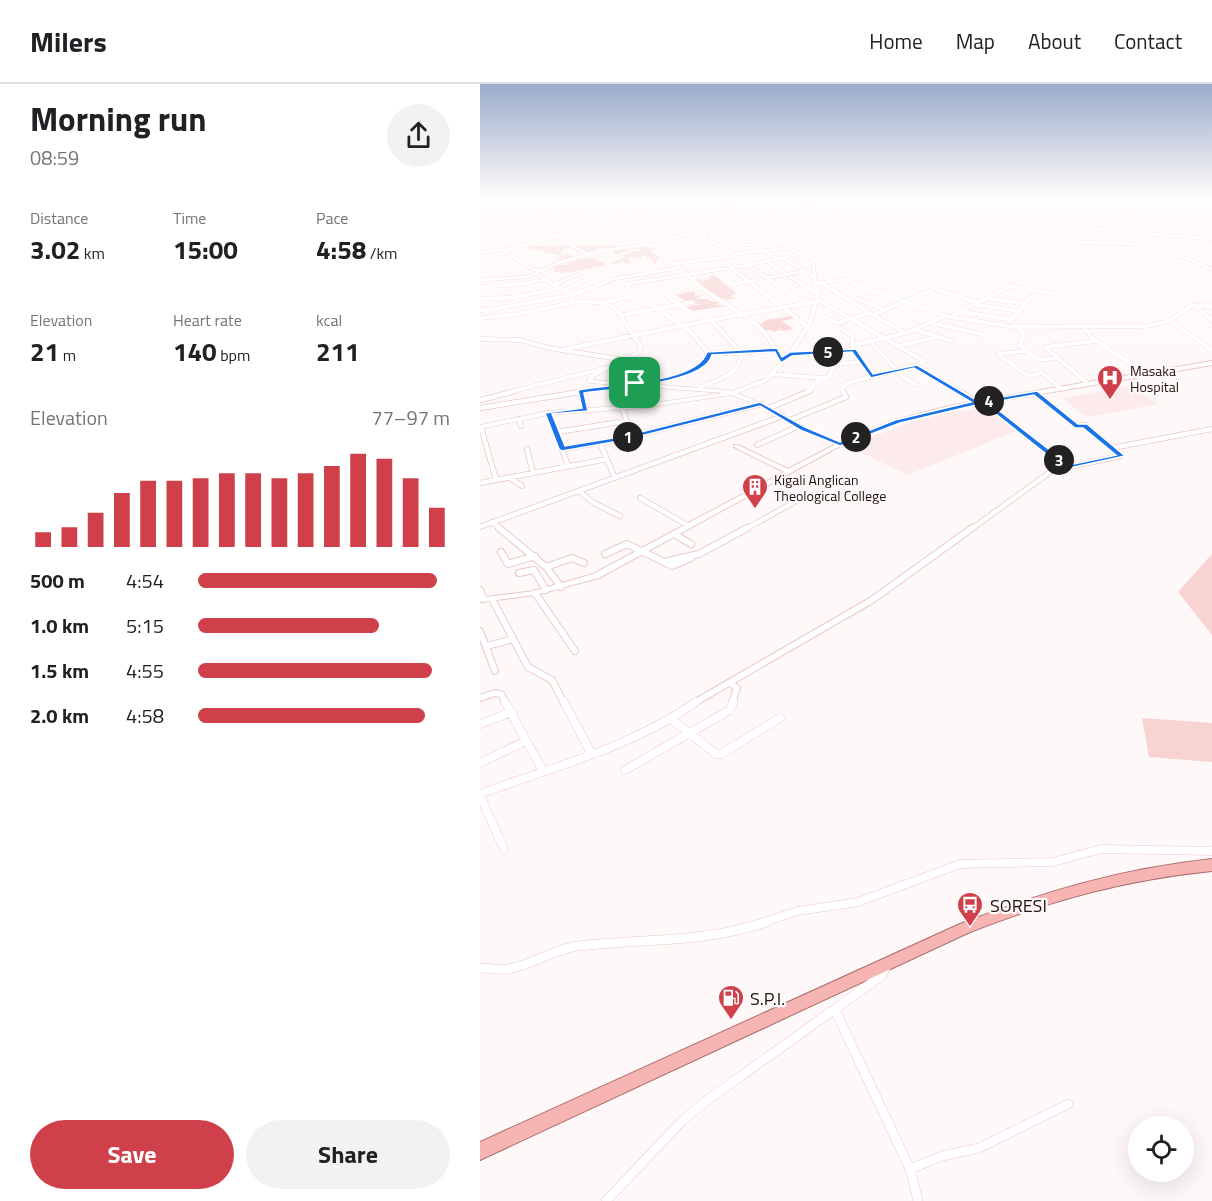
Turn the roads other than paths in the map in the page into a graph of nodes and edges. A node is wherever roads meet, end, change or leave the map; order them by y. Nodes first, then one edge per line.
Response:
1 (499, 250) edge
2 (505, 250) edge
3 (580, 250) edge
4 (608, 250) edge
5 (660, 250) edge
6 (726, 250) edge
7 (770, 250) edge
8 (794, 250) edge
9 (820, 250) edge
10 (1159, 250) edge
11 (762, 251) junction
12 (480, 253) edge
13 (801, 254) junction
14 (588, 255) junction
15 (736, 255) junction
16 (783, 258) junction
17 (778, 259) junction
18 (815, 260) junction
19 (766, 261) junction
20 (673, 264) junction
21 (748, 265) junction
22 (678, 268) junction
23 (729, 268) junction
24 (1212, 270) edge
25 (542, 271) junction
26 (805, 272) junction
27 (537, 274) junction
28 (578, 274) dead end
29 (688, 275) junction
30 (787, 275) junction
31 (591, 278) dead end
32 (767, 278) junction
33 (814, 278) junction
34 (547, 279) junction
35 (480, 280) edge
36 (757, 280) dead end
37 (748, 282) junction
38 (822, 283) junction
39 (556, 284) junction
40 (732, 284) dead end
41 (816, 284) junction
42 (480, 286) edge
43 (563, 289) junction
44 (818, 294) junction
45 (1056, 294) dead end
46 (572, 295) junction
47 (668, 297) dead end
48 (1031, 297) dead end
49 (858, 298) dead end
50 (990, 299) junction
51 (480, 300) edge
52 (645, 300) dead end
53 (815, 300) junction
54 (576, 302) junction
55 (606, 302) junction
56 (693, 302) dead end
57 (803, 302) junction
58 (904, 302) junction
59 (979, 304) junction
60 (1026, 304) junction
61 (528, 305) junction
62 (679, 305) junction
63 (1194, 305) junction
64 (782, 306) junction
65 (1212, 306) edge
66 (657, 309) junction
67 (480, 310) edge
68 (488, 310) junction
69 (885, 310) junction
70 (533, 311) junction
71 (1020, 311) junction
72 (690, 312) dead end
73 (963, 312) junction
74 (742, 314) junction
75 (872, 314) junction
76 (622, 315) junction
77 (822, 316) dead end
78 (945, 316) junction
79 (951, 318) junction
80 (481, 319) edge
81 (852, 319) junction
82 (711, 320) junction
83 (1012, 320) junction
84 (1212, 320) edge
85 (1170, 321) junction
86 (931, 323) junction
87 (682, 324) junction
88 (1006, 326) junction
89 (808, 327) junction
90 (1017, 327) junction
91 (841, 328) dead end
92 (1084, 328) junction
93 (916, 330) junction
94 (906, 333) junction
95 (634, 335) junction
96 (985, 335) dead end
97 (937, 337) junction
98 (886, 338) junction
99 (480, 339) edge
100 (952, 341) dead end
101 (1096, 341) junction
102 (871, 342) junction
103 (898, 346) junction
104 (854, 347) junction
105 (561, 350) junction
106 (777, 350) junction
107 (1212, 350) edge
108 (1026, 351) junction
109 (741, 353) junction
110 (710, 354) junction
111 (790, 354) junction
112 (1055, 358) junction
113 (622, 361) junction
114 (781, 361) junction
115 (862, 362) junction
116 (1212, 363) edge
117 (915, 366) junction
118 (610, 367) junction
119 (898, 370) junction
120 (772, 374) junction
121 (1146, 374) junction
122 (871, 376) junction
123 (821, 378) junction
124 (635, 383) junction
125 (1086, 383) junction
126 (652, 384) junction
127 (916, 386) dead end
128 (700, 387) junction
129 (1061, 388) junction
130 (580, 392) junction
131 (734, 393) junction
132 (1035, 393) junction
133 (480, 400) edge
134 (977, 403) junction
135 (760, 404) junction
136 (480, 408) edge
137 (622, 408) junction
138 (769, 408) junction
139 (585, 409) junction
140 (548, 413) junction
141 (783, 416) junction
142 (790, 420) junction
143 (799, 426) junction
144 (481, 427) edge
145 (1212, 429) edge
146 (557, 432) junction
147 (600, 443) junction
148 (840, 444) junction
149 (757, 445) dead end
150 (736, 446) dead end
151 (1112, 448) junction
152 (527, 449) dead end
153 (562, 449) junction
154 (607, 459) junction
155 (568, 466) junction
156 (1068, 467) junction
157 (789, 472) junction
158 (533, 473) junction
159 (509, 477) junction
160 (615, 478) junction
161 (496, 480) junction
162 (480, 483) edge
163 (522, 486) dead end
164 (580, 492) junction
165 (640, 498) dead end
166 (798, 500) dead end
167 (620, 516) dead end
168 (492, 522) junction
169 (689, 526) junction
170 (480, 527) edge
171 (674, 534) junction
172 (692, 544) dead end
173 (645, 551) junction
174 (501, 552) dead end
175 (605, 554) dead end
176 (535, 556) junction
177 (584, 563) dead end
178 (546, 567) junction
179 (519, 573) dead end
180 (561, 587) junction
181 (480, 590) edge
182 (546, 590) junction
183 (535, 593) junction
184 (485, 599) edge
185 (480, 631) edge
186 (513, 639) junction
187 (487, 646) junction
188 (575, 651) dead end
189 (495, 671) dead end
190 (730, 683) junction
191 (480, 698) edge
192 (512, 712) junction
193 (780, 718) dead end
194 (671, 719) junction
195 (480, 724) edge
196 (688, 734) junction
197 (526, 741) junction
198 (591, 753) junction
199 (480, 763) edge
200 (625, 770) dead end
201 (543, 771) junction
202 (480, 795) edge
203 (504, 849) dead end
204 (1212, 851) edge
205 (1212, 866) edge
206 (887, 963) junction
207 (480, 968) edge
208 (835, 1010) junction
209 (1068, 1104) dead end
210 (480, 1151) edge
211 (910, 1169) junction
212 (606, 1201) edge
213 (918, 1201) edge

1 - 12 street
2 - 25 street
3 - 14 street
4 - 14 street
5 - 20 street
6 - 15 street
7 - 11 street
8 - 13 street
9 - 18 street
10 - 24 street
11 - 15 street
11 - 17 street
13 - 16 street
13 - 18 street
14 - 25 street
15 - 20 street
15 - 21 street
16 - 17 street
16 - 26 street
17 - 19 street
18 - 33 street
19 - 21 street
19 - 30 street
20 - 22 street
21 - 23 street
21 - 32 street
22 - 29 street
22 - 46 street
23 - 29 street
23 - 37 street
25 - 27 street
26 - 30 street
26 - 33 street
27 - 34 street
27 - 35 street
28 - 39 street
29 - 55 street
29 - 74 street
30 - 32 street
30 - 44 street
31 - 43 street
32 - 57 street
33 - 41 street
34 - 39 street
34 - 42 street
36 - 37 street
37 - 40 street
37 - 64 street
38 - 41 street
38 - 58 street
38 - 75 street
39 - 43 street
41 - 44 street
43 - 46 street
43 - 51 street
44 - 53 street
45 - 50 street
46 - 54 street
46 - 61 street
47 - 62 street
48 - 60 street
49 - 69 street
50 - 59 street
50 - 60 street
52 - 66 street
53 - 57 street
53 - 81 street
53 - 89 street
54 - 55 street
54 - 70 street
55 - 76 street
56 - 62 street
57 - 64 street
58 - 59 street
58 - 69 street
58 - 78 street
59 - 71 street
59 - 73 street
60 - 71 street
61 - 68 street
61 - 70 street
62 - 66 street
62 - 72 street
63 - 65 street
63 - 84 street
63 - 85 street
64 - 74 street
64 - 89 street
66 - 76 street
66 - 87 street
67 - 68 street
68 - 80 street
69 - 75 street
70 - 80 street
71 - 83 street
73 - 79 street
73 - 83 street
74 - 82 street
74 - 106 street
75 - 81 street
75 - 94 street
76 - 95 street
77 - 81 street
78 - 79 street
78 - 86 street
79 - 88 street
81 - 98 street
82 - 87 street
82 - 109 street
83 - 88 street
85 - 92 street
85 - 107 street
86 - 93 street
86 - 96 street
87 - 95 street
87 - 110 street
88 - 90 street
89 - 111 street
90 - 92 street
90 - 108 street
91 - 104 street
92 - 101 street
93 - 94 street
93 - 97 street
94 - 98 street
95 - 105 street
95 - 113 street
97 - 100 street
97 - 103 street
98 - 102 street
98 - 103 street
99 - 105 main road
101 - 112 street
101 - 121 street
102 - 104 street
102 - 119 street
103 - 117 street
104 - 111 street
104 - 115 street
105 - 113 main road
106 - 109 street
106 - 114 street
108 - 112 street
108 - 129 street
109 - 110 street
109 - 128 street
110 - 126 street
111 - 114 street
112 - 125 street
113 - 118 main road
114 - 120 street
115 - 122 street
115 - 123 street
116 - 121 street
117 - 119 street
117 - 134 street
118 - 124 main road
118 - 133 street
119 - 122 street
119 - 127 street
120 - 123 street
120 - 131 street
121 - 125 street
122 - 142 street
123 - 138 street
124 - 126 main road
124 - 130 street
125 - 129 street
126 - 128 main road
128 - 131 main road
129 - 132 street
130 - 136 street
130 - 139 street
131 - 135 main road
131 - 137 main road
132 - 134 street
132 - 151 street
134 - 148 street
134 - 156 street
135 - 138 main road
135 - 147 street
137 - 139 main road
137 - 146 street
138 - 141 main road
139 - 140 main road
140 - 144 main road
140 - 146 street
141 - 142 main road
141 - 160 street
142 - 143 main road
143 - 148 main road
143 - 149 street
144 - 161 street
145 - 151 street
146 - 153 street
147 - 153 street
147 - 154 street
148 - 157 street
150 - 157 street
151 - 156 street
152 - 158 street
153 - 155 street
154 - 155 street
154 - 160 street
155 - 158 street
156 - 190 street
157 - 169 street
158 - 159 street
159 - 161 street
159 - 163 street
160 - 164 street
161 - 162 street
164 - 167 street
164 - 168 street
165 - 169 street
166 - 173 street
168 - 170 street
168 - 176 street
169 - 171 street
171 - 172 street
171 - 173 street
173 - 175 street
173 - 180 street
174 - 176 street
176 - 178 street
177 - 178 street
178 - 180 street
179 - 182 street
180 - 182 street
181 - 184 street
182 - 183 street
183 - 184 street
183 - 188 street
184 - 186 street
185 - 187 street
186 - 187 street
186 - 198 street
187 - 189 street
190 - 194 street
190 - 196 street
191 - 192 street
192 - 195 street
192 - 197 street
193 - 196 street
194 - 196 street
194 - 198 street
196 - 200 street
197 - 199 street
197 - 201 street
198 - 201 street
201 - 202 street
202 - 203 street
204 - 207 street
205 - 206 highway
206 - 208 street
206 - 210 highway
208 - 211 street
208 - 212 street
209 - 211 street
211 - 213 street

